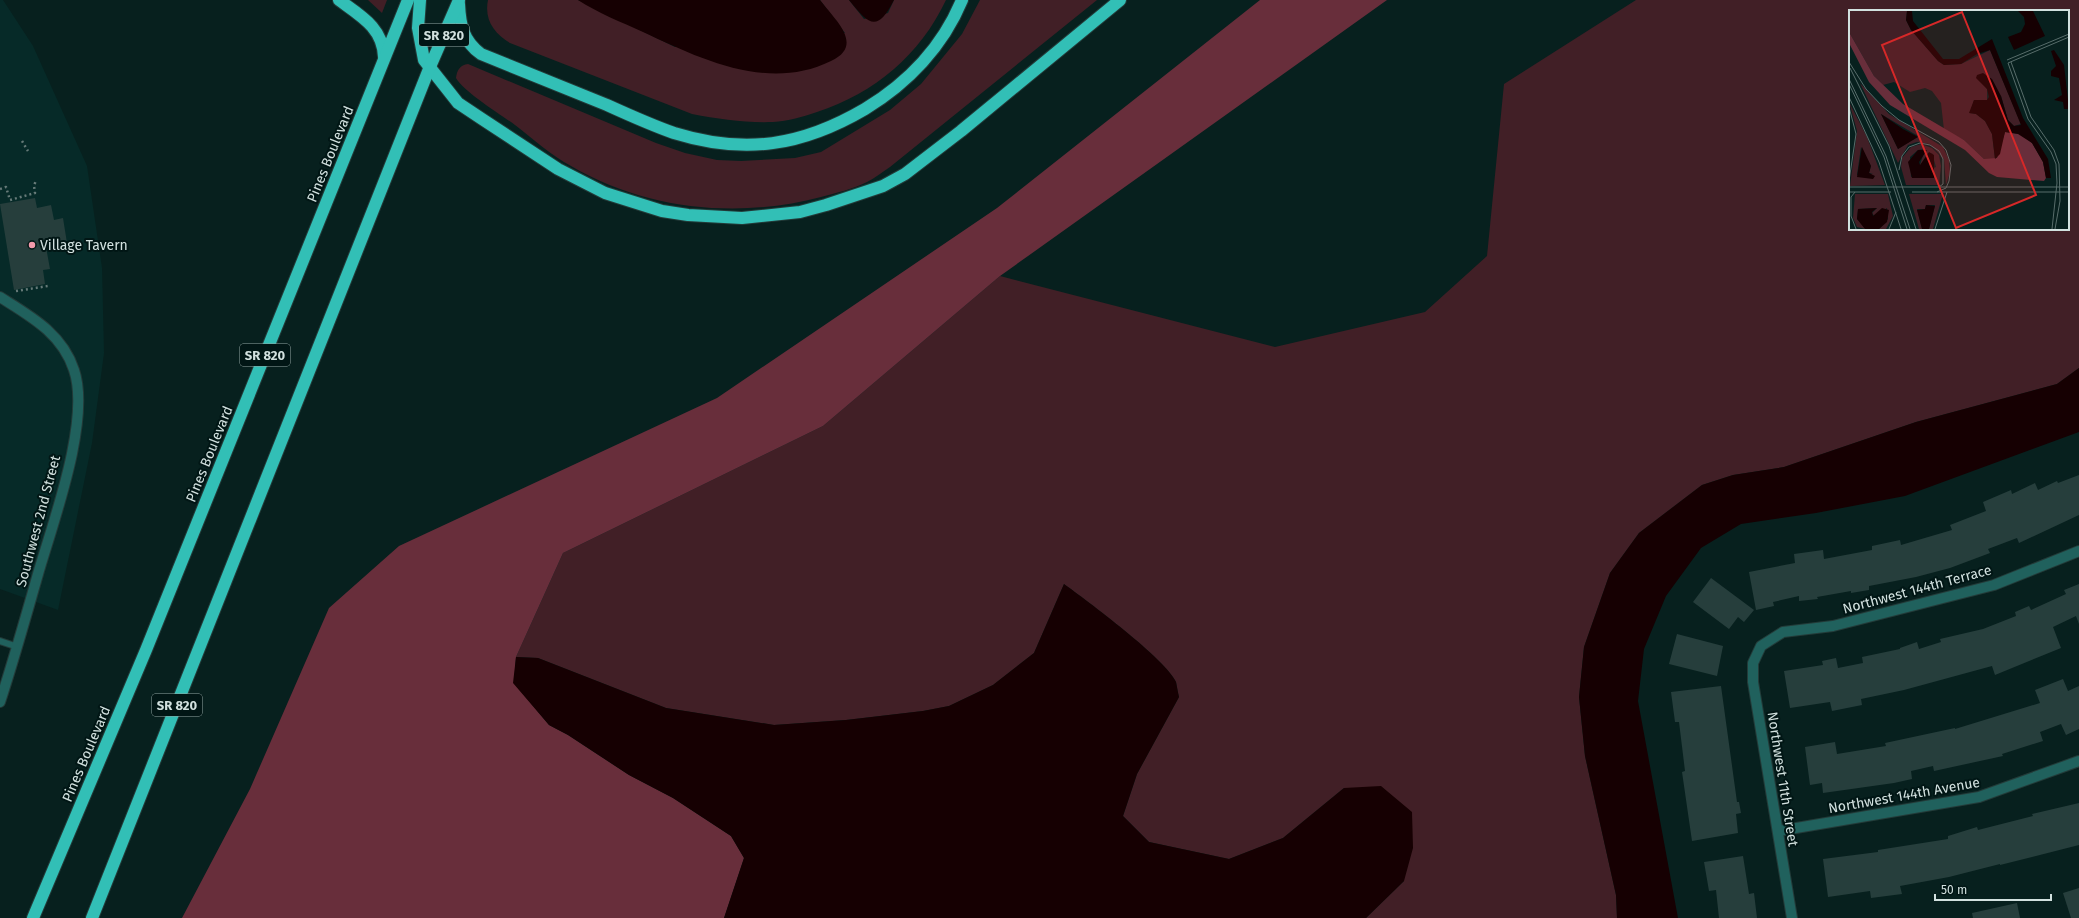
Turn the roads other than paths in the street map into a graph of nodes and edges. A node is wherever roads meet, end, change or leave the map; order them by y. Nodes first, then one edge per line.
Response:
1 (340, 0) edge
2 (408, 0) edge
3 (420, 0) edge
4 (459, 0) edge
5 (962, 0) edge
6 (1120, 0) edge
7 (384, 60) junction
8 (429, 69) junction
9 (0, 297) edge
10 (2079, 551) edge
11 (0, 641) edge
12 (1761, 646) joint
13 (18, 647) junction
14 (0, 702) edge
15 (2079, 761) edge
16 (1778, 831) junction
17 (33, 918) edge
18 (92, 918) edge
19 (1792, 918) edge

1 - 7 highway
2 - 7 highway, Pines Boulevard / SR 820
3 - 8 highway
4 - 5 highway
4 - 8 highway, SR 820
6 - 8 highway
7 - 17 highway, Pines Boulevard / SR 820
8 - 18 highway, SR 820
9 - 13 street, Southwest 2nd Street
10 - 12 street, Northwest 144th Terrace
11 - 13 lane
12 - 16 street, Northwest 11th Street
13 - 14 street, Southwest 2nd Street
15 - 16 street, Northwest 144th Avenue
16 - 19 street, Northwest 11th Street

